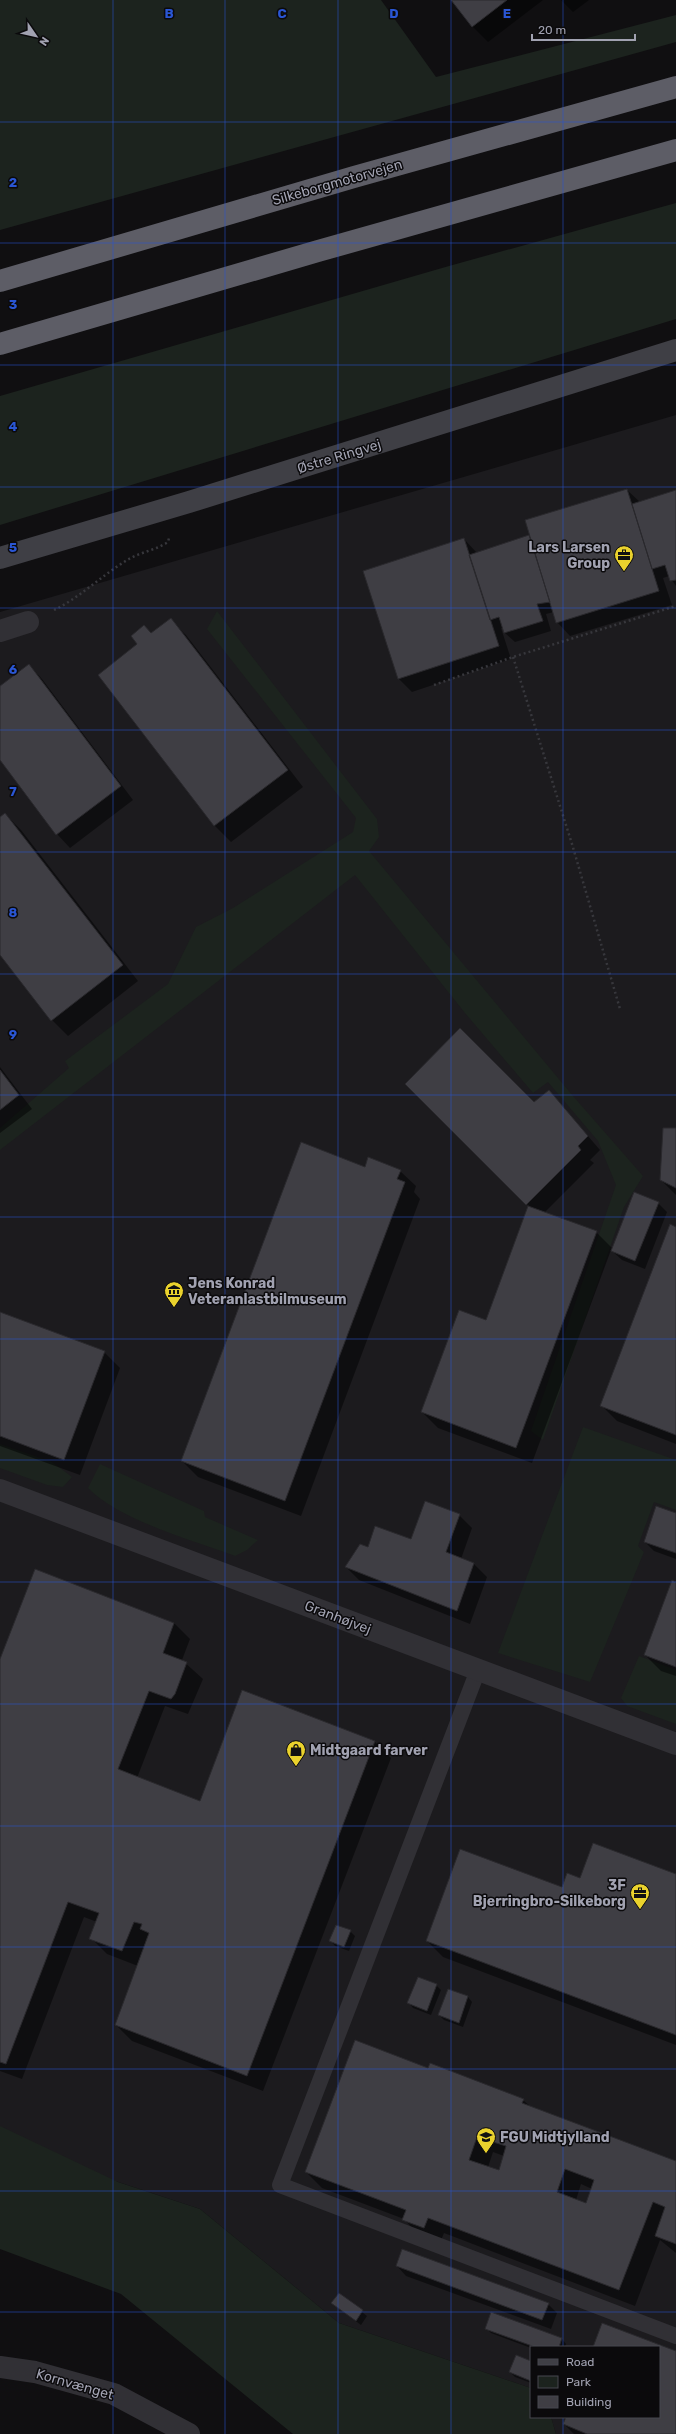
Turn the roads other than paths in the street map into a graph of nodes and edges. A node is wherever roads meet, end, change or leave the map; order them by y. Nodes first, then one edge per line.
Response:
1 (676, 87) edge
2 (676, 150) edge
3 (0, 282) edge
4 (0, 344) edge
5 (676, 350) edge
6 (0, 558) edge
7 (28, 622) road end
8 (0, 631) edge
9 (0, 1490) edge
10 (478, 1670) junction
11 (676, 1744) edge
12 (676, 2336) edge
13 (0, 2366) edge
14 (189, 2434) edge

1 - 3 highway, Silkeborgmotorvejen
2 - 4 highway
5 - 6 main road, Østre Ringvej
7 - 8 street
9 - 10 street, Granhøjvej
10 - 11 street, Granhøjvej
10 - 12 lane
13 - 14 street, Kornvænget

